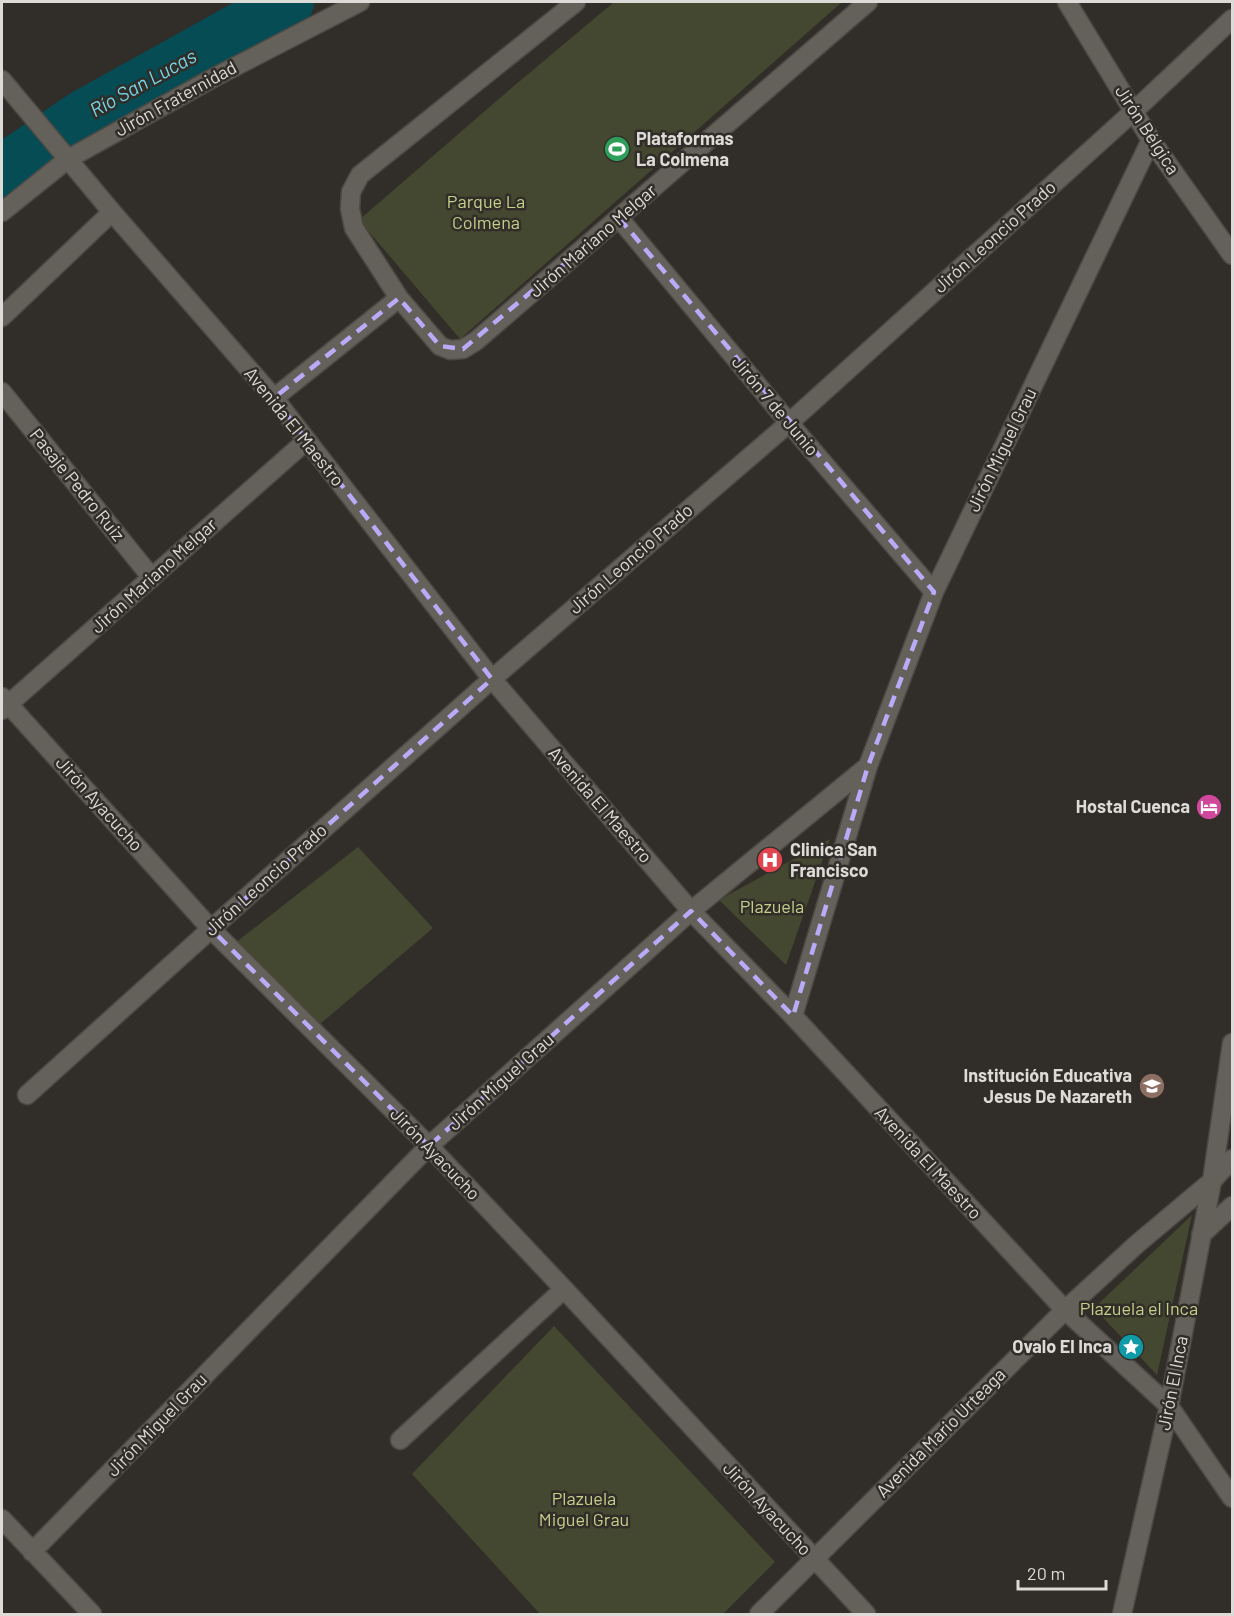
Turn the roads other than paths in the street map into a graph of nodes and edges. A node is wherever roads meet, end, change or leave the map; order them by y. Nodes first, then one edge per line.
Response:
1 (360, 2) edge
2 (576, 2) edge
3 (868, 2) edge
4 (1067, 2) edge
5 (1233, 19) edge
6 (2, 80) edge
7 (1134, 111) junction
8 (1151, 140) junction
9 (68, 159) junction
10 (2, 212) edge
11 (112, 212) junction
12 (619, 218) junction
13 (1233, 255) edge
14 (399, 298) junction
15 (2, 317) edge
16 (2, 392) edge
17 (274, 398) junction
18 (789, 423) junction
19 (306, 441) junction
20 (152, 578) junction
21 (934, 592) junction
22 (492, 680) junction
23 (4, 704) edge
24 (868, 766) junction
25 (691, 911) junction
26 (212, 928) junction
27 (793, 1016) junction
28 (1233, 1044) edge
29 (27, 1095) dead end
30 (429, 1146) junction
31 (1233, 1159) edge
32 (1212, 1180) junction
33 (1233, 1206) edge
34 (1201, 1235) junction
35 (564, 1288) junction
36 (1065, 1310) junction
37 (1169, 1406) junction
38 (400, 1440) dead end
39 (1233, 1498) edge
40 (2, 1518) edge
41 (32, 1552) junction
42 (813, 1559) junction
43 (93, 1614) edge
44 (759, 1614) edge
45 (866, 1614) edge
46 (1122, 1614) edge

1 - 9 street, Jirón Fraternidad
2 - 14 street, Jirón Mariano Melgar
3 - 12 street, Jirón Mariano Melgar
4 - 7 street, Jirón Bélgica
5 - 7 street, Jirón Leoncio Prado
6 - 9 street, Avenida El Maestro
7 - 8 street, Jirón Bélgica
7 - 18 street, Jirón Leoncio Prado
8 - 13 street, Jirón Bélgica
8 - 21 street, Jirón Miguel Grau
9 - 10 street, Jirón Fraternidad
9 - 11 street, Avenida El Maestro
11 - 15 street
11 - 17 street, Avenida El Maestro
12 - 14 street, Jirón Mariano Melgar
12 - 18 street, Jirón 7 de Junio
14 - 17 street
16 - 20 street, Pasaje Pedro Ruiz
17 - 19 street, Avenida El Maestro
18 - 21 street, Jirón 7 de Junio
18 - 22 street, Jirón Leoncio Prado
19 - 20 street, Jirón Mariano Melgar
19 - 22 street, Avenida El Maestro
20 - 23 street, Jirón Mariano Melgar
21 - 24 street, Jirón Miguel Grau
22 - 25 street, Avenida El Maestro
22 - 26 street, Jirón Leoncio Prado
23 - 26 street, Jirón Ayacucho
24 - 25 street, Jirón Miguel Grau
24 - 27 street, Jirón Miguel Grau
25 - 27 street, Avenida El Maestro
25 - 30 street, Jirón Miguel Grau
26 - 29 street, Jirón Leoncio Prado
26 - 30 street, Jirón Ayacucho
27 - 36 street, Avenida El Maestro
28 - 32 street, Jirón El Inca
30 - 35 street, Jirón Ayacucho
30 - 41 street, Jirón Miguel Grau
31 - 32 street, Avenida Mario Urteaga
32 - 34 street, Jirón El Inca
32 - 36 street, Avenida Mario Urteaga
33 - 34 street
34 - 37 street, Jirón El Inca
35 - 38 street
35 - 42 street, Jirón Ayacucho
36 - 37 street, Avenida El Maestro
36 - 42 street, Avenida Mario Urteaga
37 - 39 street, Avenida El Maestro
37 - 46 street, Jirón El Inca
40 - 41 street
41 - 43 street
42 - 44 street, Avenida Mario Urteaga
42 - 45 street, Jirón Ayacucho

